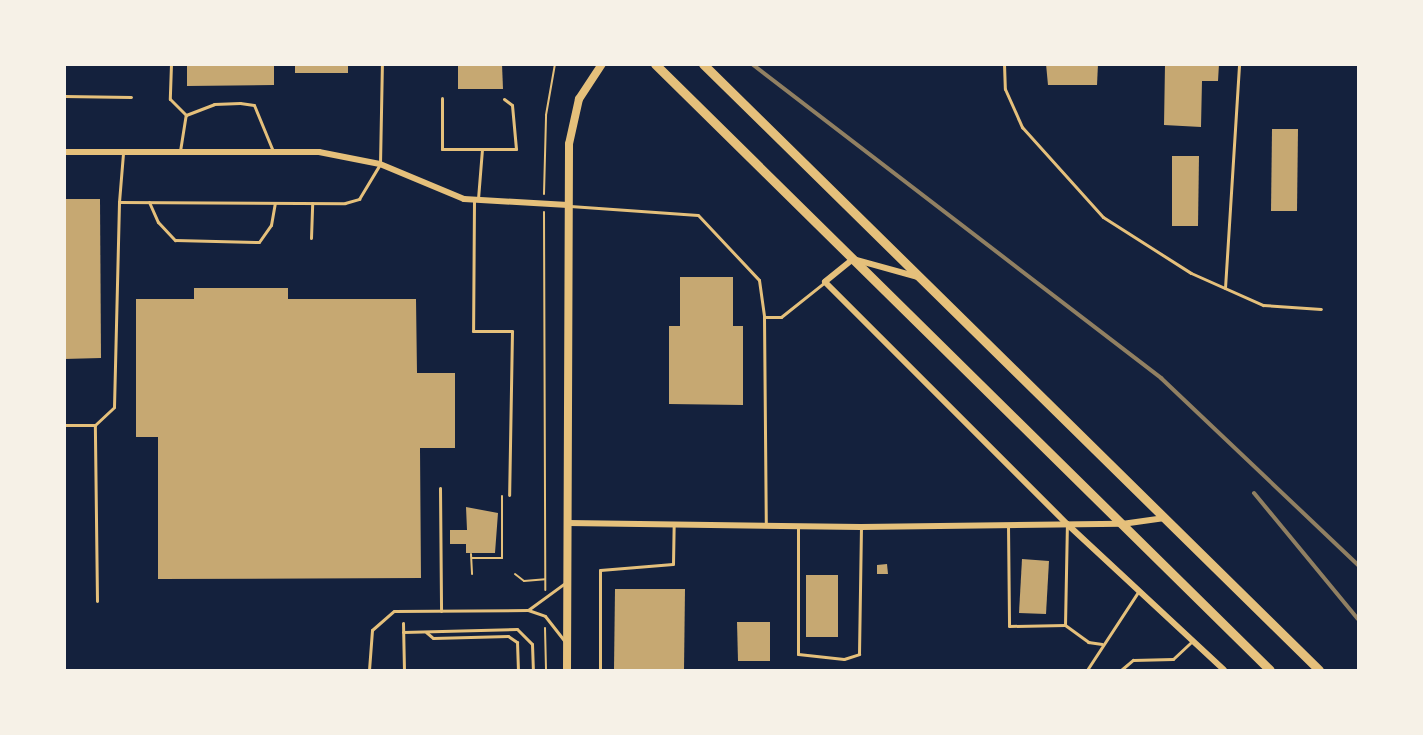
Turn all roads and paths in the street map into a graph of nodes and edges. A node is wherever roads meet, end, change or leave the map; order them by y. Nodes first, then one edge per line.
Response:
1 (171, 64) edge
2 (382, 64) edge
3 (555, 64) edge
4 (602, 64) edge
5 (656, 64) edge
6 (703, 64) edge
7 (1004, 64) edge
8 (1239, 64) edge
9 (64, 96) edge
10 (131, 97) dead end
11 (442, 98) dead end
12 (504, 99) dead end
13 (186, 115) junction
14 (482, 149) junction
15 (124, 151) junction
16 (180, 151) junction
17 (273, 151) junction
18 (64, 152) edge
19 (380, 164) junction
20 (476, 201) junction
21 (119, 202) junction
22 (149, 202) junction
23 (275, 203) junction
24 (312, 203) junction
25 (544, 205) junction
26 (568, 206) junction
27 (311, 238) dead end
28 (853, 259) junction
29 (918, 278) junction
30 (825, 282) junction
31 (1225, 288) junction
32 (1321, 309) dead end
33 (764, 317) junction
34 (64, 425) edge
35 (95, 425) junction
36 (440, 488) dead end
37 (502, 494) dead end
38 (509, 495) dead end
39 (1165, 518) junction
40 (568, 523) junction
41 (1008, 523) junction
42 (674, 524) junction
43 (1067, 524) junction
44 (1122, 524) junction
45 (766, 526) junction
46 (798, 527) junction
47 (861, 527) junction
48 (472, 574) dead end
49 (515, 574) dead end
50 (545, 579) junction
51 (568, 579) junction
52 (1139, 590) junction
53 (97, 600) dead end
54 (545, 602) junction
55 (528, 610) junction
56 (441, 611) junction
57 (545, 616) junction
58 (403, 623) dead end
59 (1065, 625) junction
60 (403, 632) junction
61 (426, 632) junction
62 (1193, 640) junction
63 (1103, 644) junction
64 (567, 645) junction
65 (369, 670) edge
66 (404, 670) edge
67 (518, 670) edge
68 (533, 670) edge
69 (546, 670) edge
70 (567, 670) edge
71 (600, 670) edge
72 (1087, 670) edge
73 (1121, 670) edge
74 (1224, 670) edge
75 (1270, 670) edge
76 (1319, 670) edge

1 - 13 lane
2 - 19 lane
3 - 25 path
4 - 26 main road
5 - 28 highway
6 - 29 highway
7 - 31 lane
8 - 31 lane
9 - 10 lane
11 - 14 lane
12 - 14 lane
13 - 16 lane
13 - 17 lane
14 - 20 lane
15 - 16 street
15 - 18 street
15 - 21 lane
16 - 17 street
17 - 19 street
19 - 20 street
19 - 24 lane
20 - 25 street
20 - 38 lane
21 - 22 lane
21 - 35 lane
22 - 23 lane
22 - 23 lane
23 - 24 lane
24 - 27 lane
25 - 26 street
25 - 50 path
26 - 33 lane
26 - 40 main road
28 - 29 street
28 - 30 street
28 - 44 highway
29 - 39 highway
30 - 33 lane
30 - 43 street
31 - 32 lane
33 - 45 lane
34 - 35 lane
35 - 53 lane
36 - 56 lane
37 - 48 path
39 - 44 street
39 - 76 highway
40 - 42 street
40 - 51 main road
41 - 43 street
41 - 47 street
41 - 59 lane
42 - 45 street
42 - 71 lane
43 - 44 street
43 - 52 street
43 - 59 lane
44 - 75 highway
45 - 46 street
46 - 47 street
46 - 47 lane
49 - 50 path
50 - 54 path
51 - 54 lane
51 - 64 main road
52 - 62 street
52 - 63 lane
54 - 55 lane
55 - 56 lane
55 - 57 lane
56 - 65 lane
57 - 64 lane
57 - 69 path
58 - 60 lane
59 - 63 lane
60 - 61 lane
60 - 66 lane
61 - 67 lane
61 - 68 lane
62 - 73 lane
62 - 74 street
63 - 72 lane
64 - 70 main road

